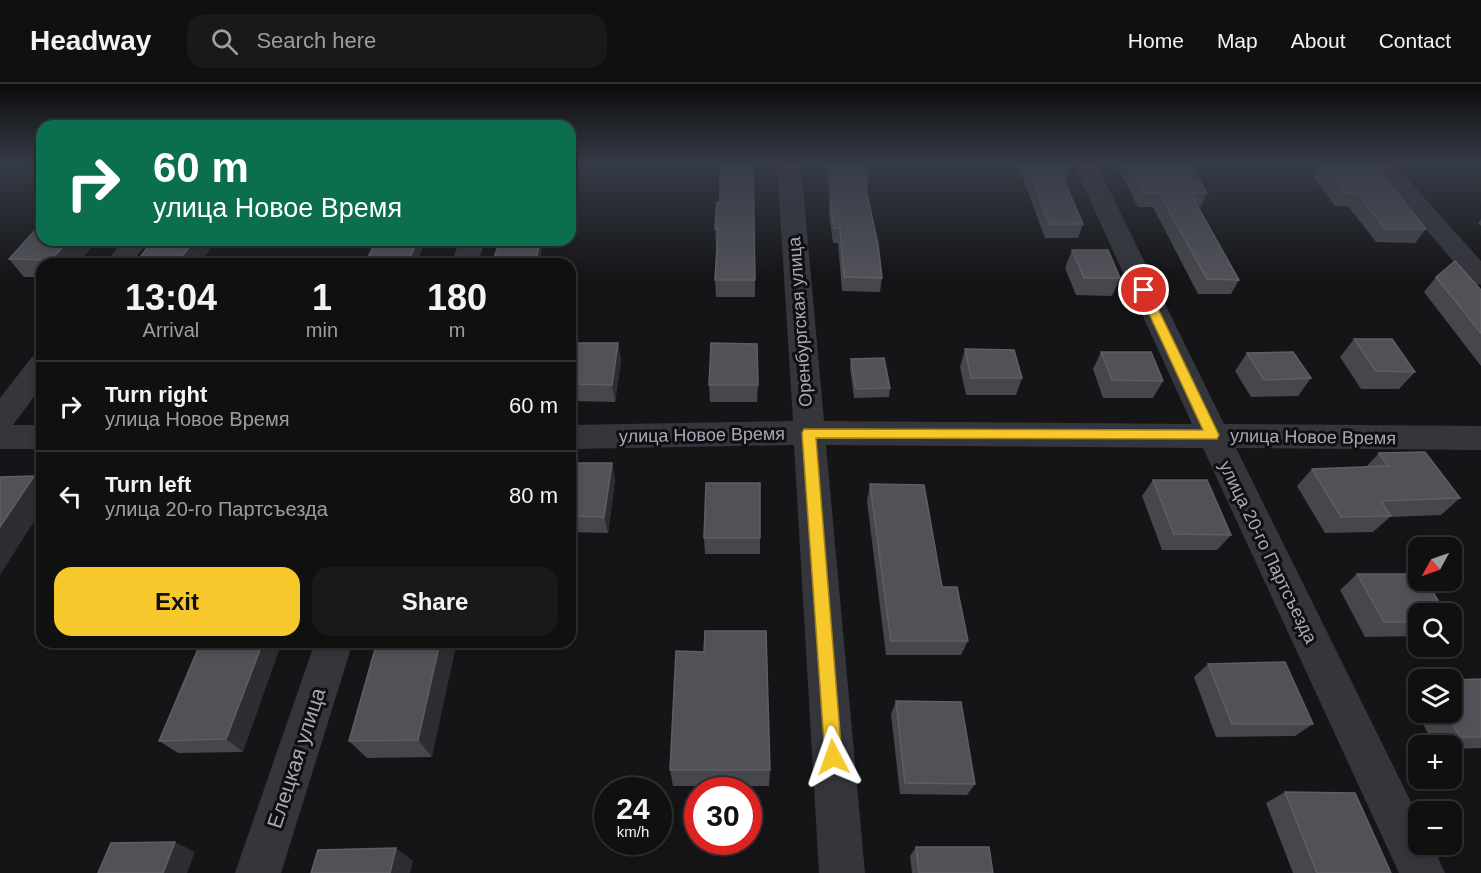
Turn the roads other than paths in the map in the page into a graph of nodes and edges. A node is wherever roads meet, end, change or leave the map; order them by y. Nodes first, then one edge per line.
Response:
1 (792, 202) edge
2 (1102, 202) edge
3 (1414, 202) edge
4 (1481, 278) edge
5 (36, 372) edge
6 (0, 420) edge
7 (809, 433) junction
8 (1212, 435) junction
9 (0, 437) edge
10 (36, 437) edge
11 (576, 437) edge
12 (1481, 438) edge
13 (332, 648) edge
14 (258, 873) edge
15 (842, 873) edge
16 (1422, 873) edge

1 - 7 street, Оренбургская улица
2 - 8 street, улица 20-го Партсъезда
3 - 4 street
5 - 6 street
7 - 8 street, улица Новое Время
7 - 11 street, улица Новое Время
7 - 15 street, Оренбургская улица
8 - 12 street, улица Новое Время
8 - 16 street, улица 20-го Партсъезда
9 - 10 street
13 - 14 street, Елецкая улица

